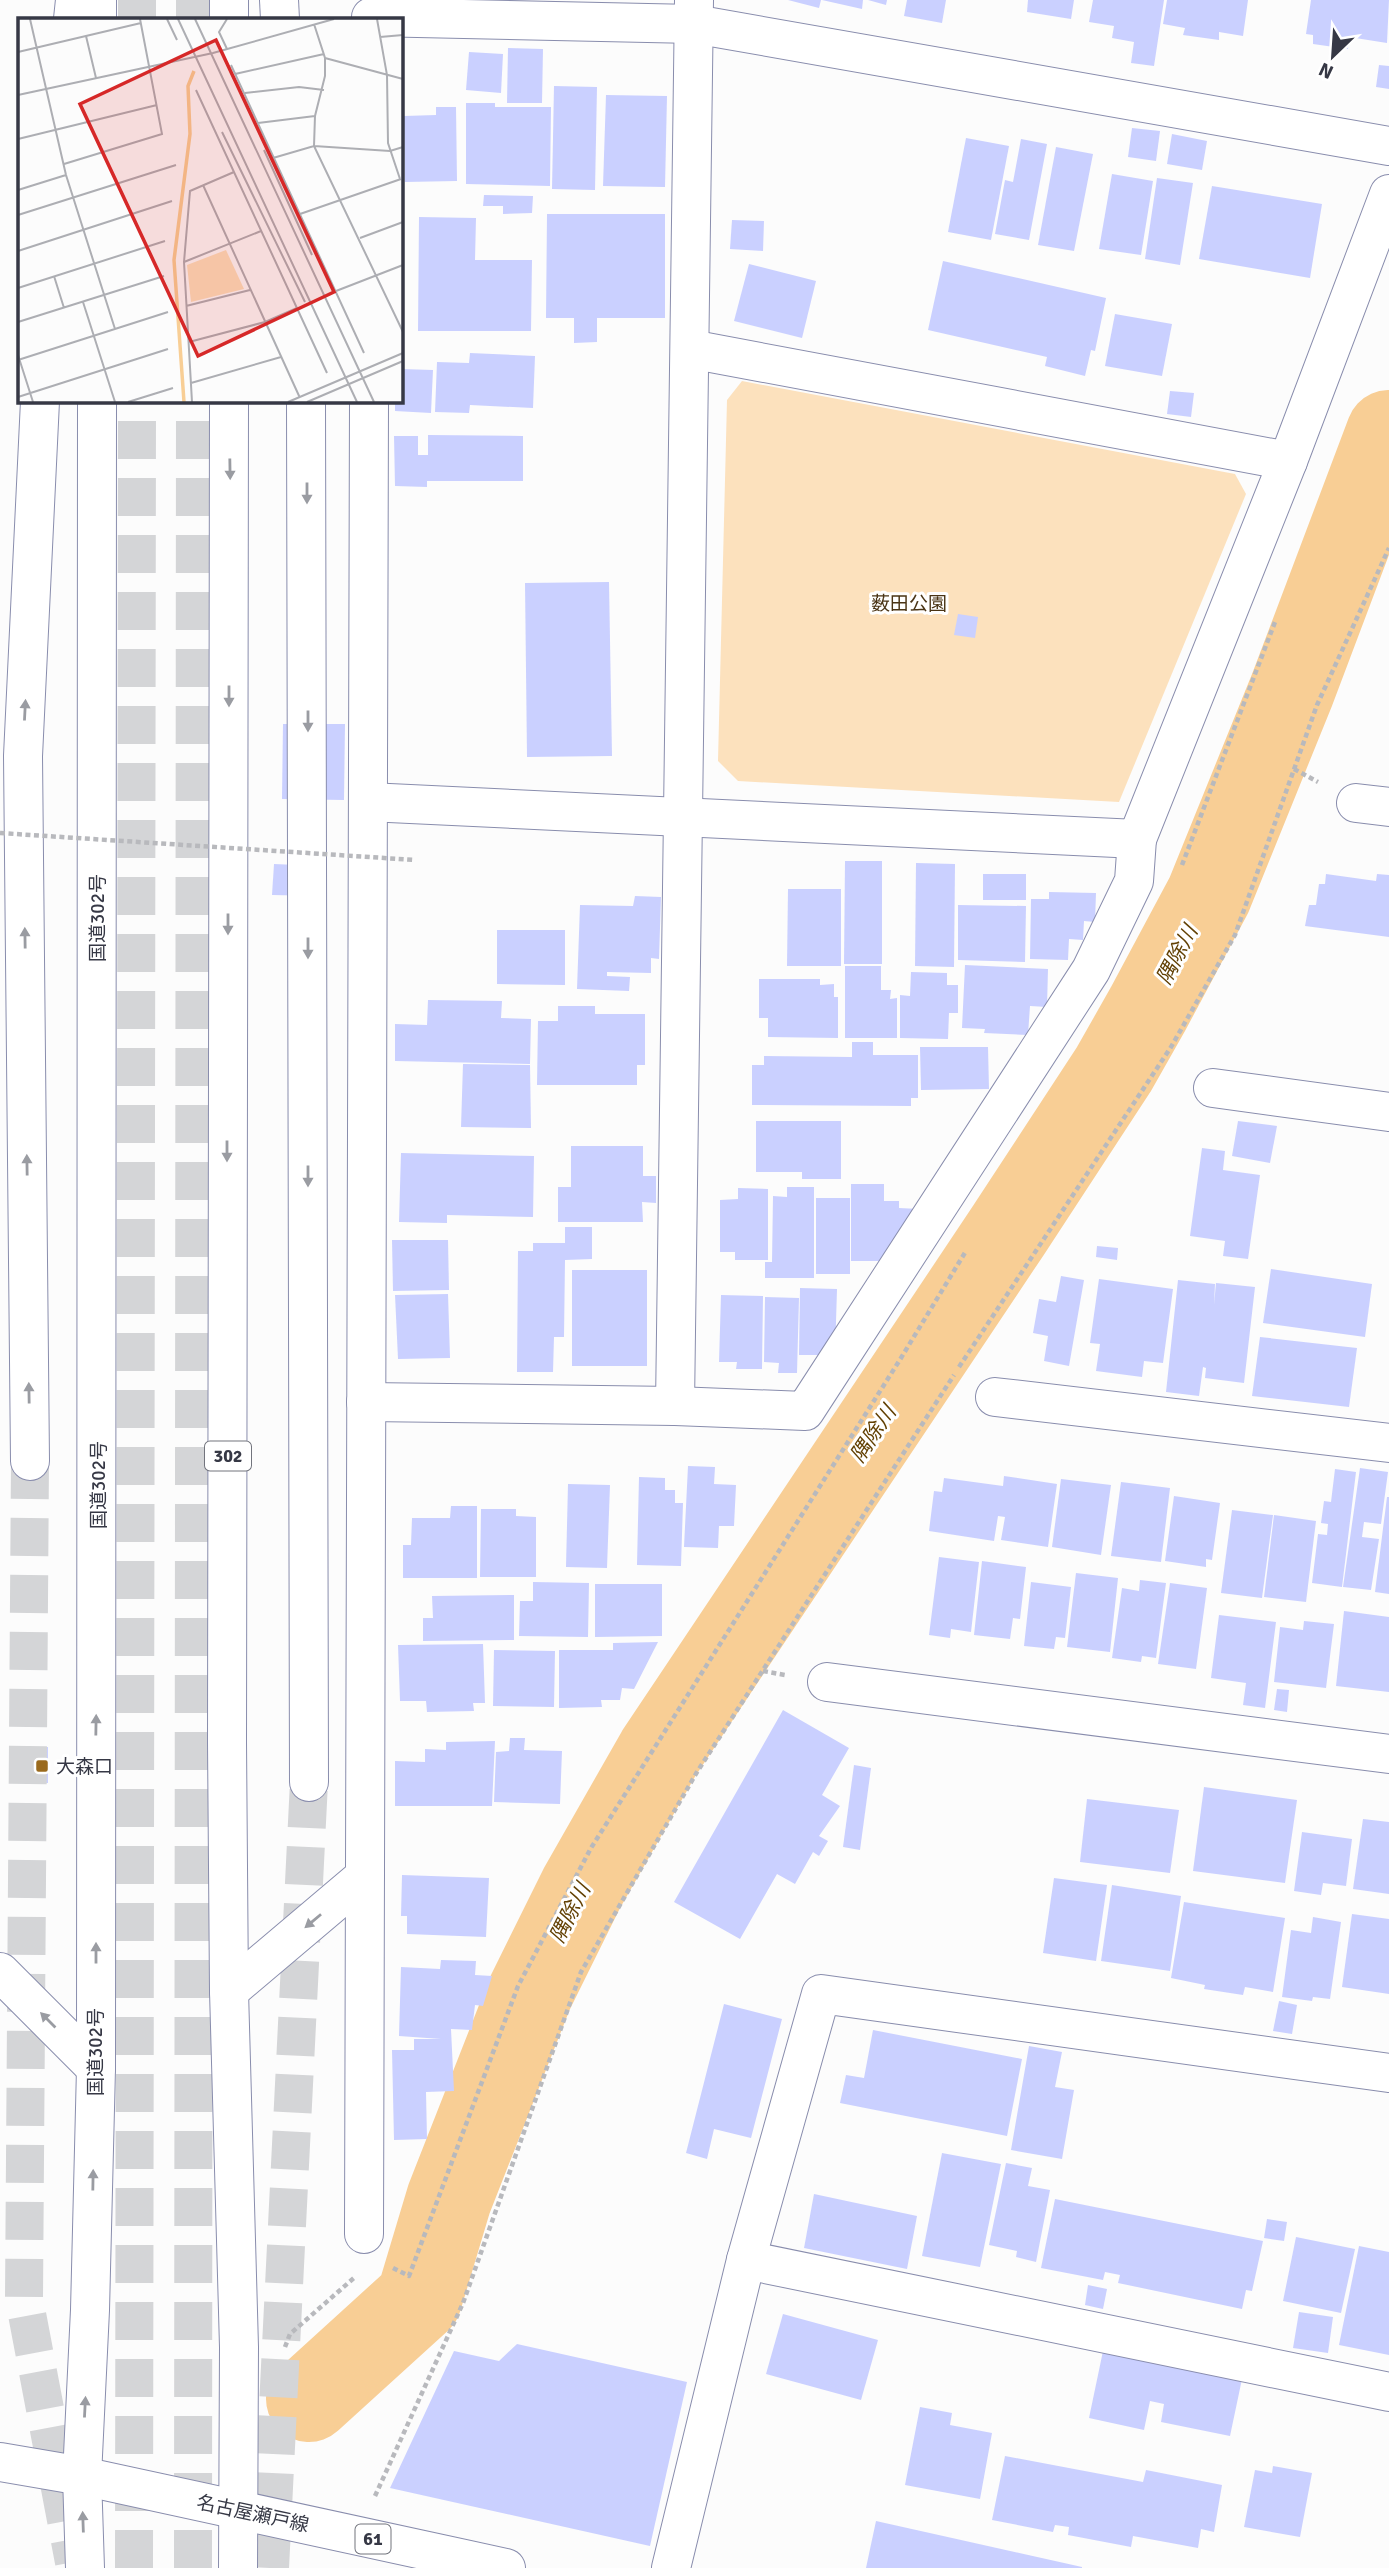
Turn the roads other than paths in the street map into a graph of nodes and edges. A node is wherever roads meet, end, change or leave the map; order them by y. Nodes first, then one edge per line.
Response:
1 (75, 0) edge
2 (97, 0) edge
3 (229, 0) edge
4 (279, 0) edge
5 (371, 12) edge
6 (694, 12) edge
7 (73, 18) edge
8 (97, 18) edge
9 (229, 18) edge
10 (281, 18) edge
11 (1389, 146) edge
12 (1389, 194) edge
13 (690, 349) junction
14 (40, 402) edge
15 (97, 402) edge
16 (229, 402) edge
17 (306, 402) edge
18 (369, 402) edge
19 (1288, 461) junction
20 (368, 802) junction
21 (685, 817) junction
22 (1137, 839) junction
23 (1213, 1088) dead end
24 (1389, 1112) edge
25 (995, 1397) dead end
26 (366, 1402) junction
27 (676, 1406) junction
28 (1389, 1443) edge
29 (30, 1461) tunnel mouth
30 (827, 1682) dead end
31 (1389, 1754) edge
32 (309, 1782) tunnel mouth
33 (365, 1876) junction
34 (0, 1972) edge
35 (229, 1992) junction
36 (96, 2068) junction
37 (1389, 2073) edge
38 (364, 2234) dead end
39 (746, 2260) junction
40 (1389, 2392) edge
41 (0, 2462) edge
42 (82, 2476) junction
43 (239, 2511) junction
44 (85, 2568) edge
45 (238, 2568) edge
46 (506, 2568) edge
47 (671, 2568) edge

1 - 7 main road
2 - 8 main road
3 - 9 main road
4 - 10 main road
5 - 6 main road
6 - 11 main road
6 - 13 main road
12 - 19 main road
13 - 19 main road
13 - 21 main road
29 -> 14 main road
36 -> 15 main road, 国道302号
16 -> 35 main road, 302
17 -> 32 main road
18 - 20 main road
19 - 22 main road
20 - 21 main road
20 - 26 main road
21 - 22 main road
21 - 27 main road
22 - 27 main road
23 - 24 main road
25 - 28 main road
26 - 27 main road
26 - 33 main road
30 - 31 main road
33 -> 35 main road
33 - 38 main road
36 -> 34 main road
35 - 43 main road, 302
42 -> 36 main road, 国道302号
37 - 39 main road
39 - 40 main road
39 - 47 main road
41 - 42 main road, 名古屋瀬戸線 / 61
42 - 43 main road, 名古屋瀬戸線 / 61
44 -> 42 main road, 国道302号
43 - 45 main road, 302
43 - 46 main road, 名古屋瀬戸線 / 61

